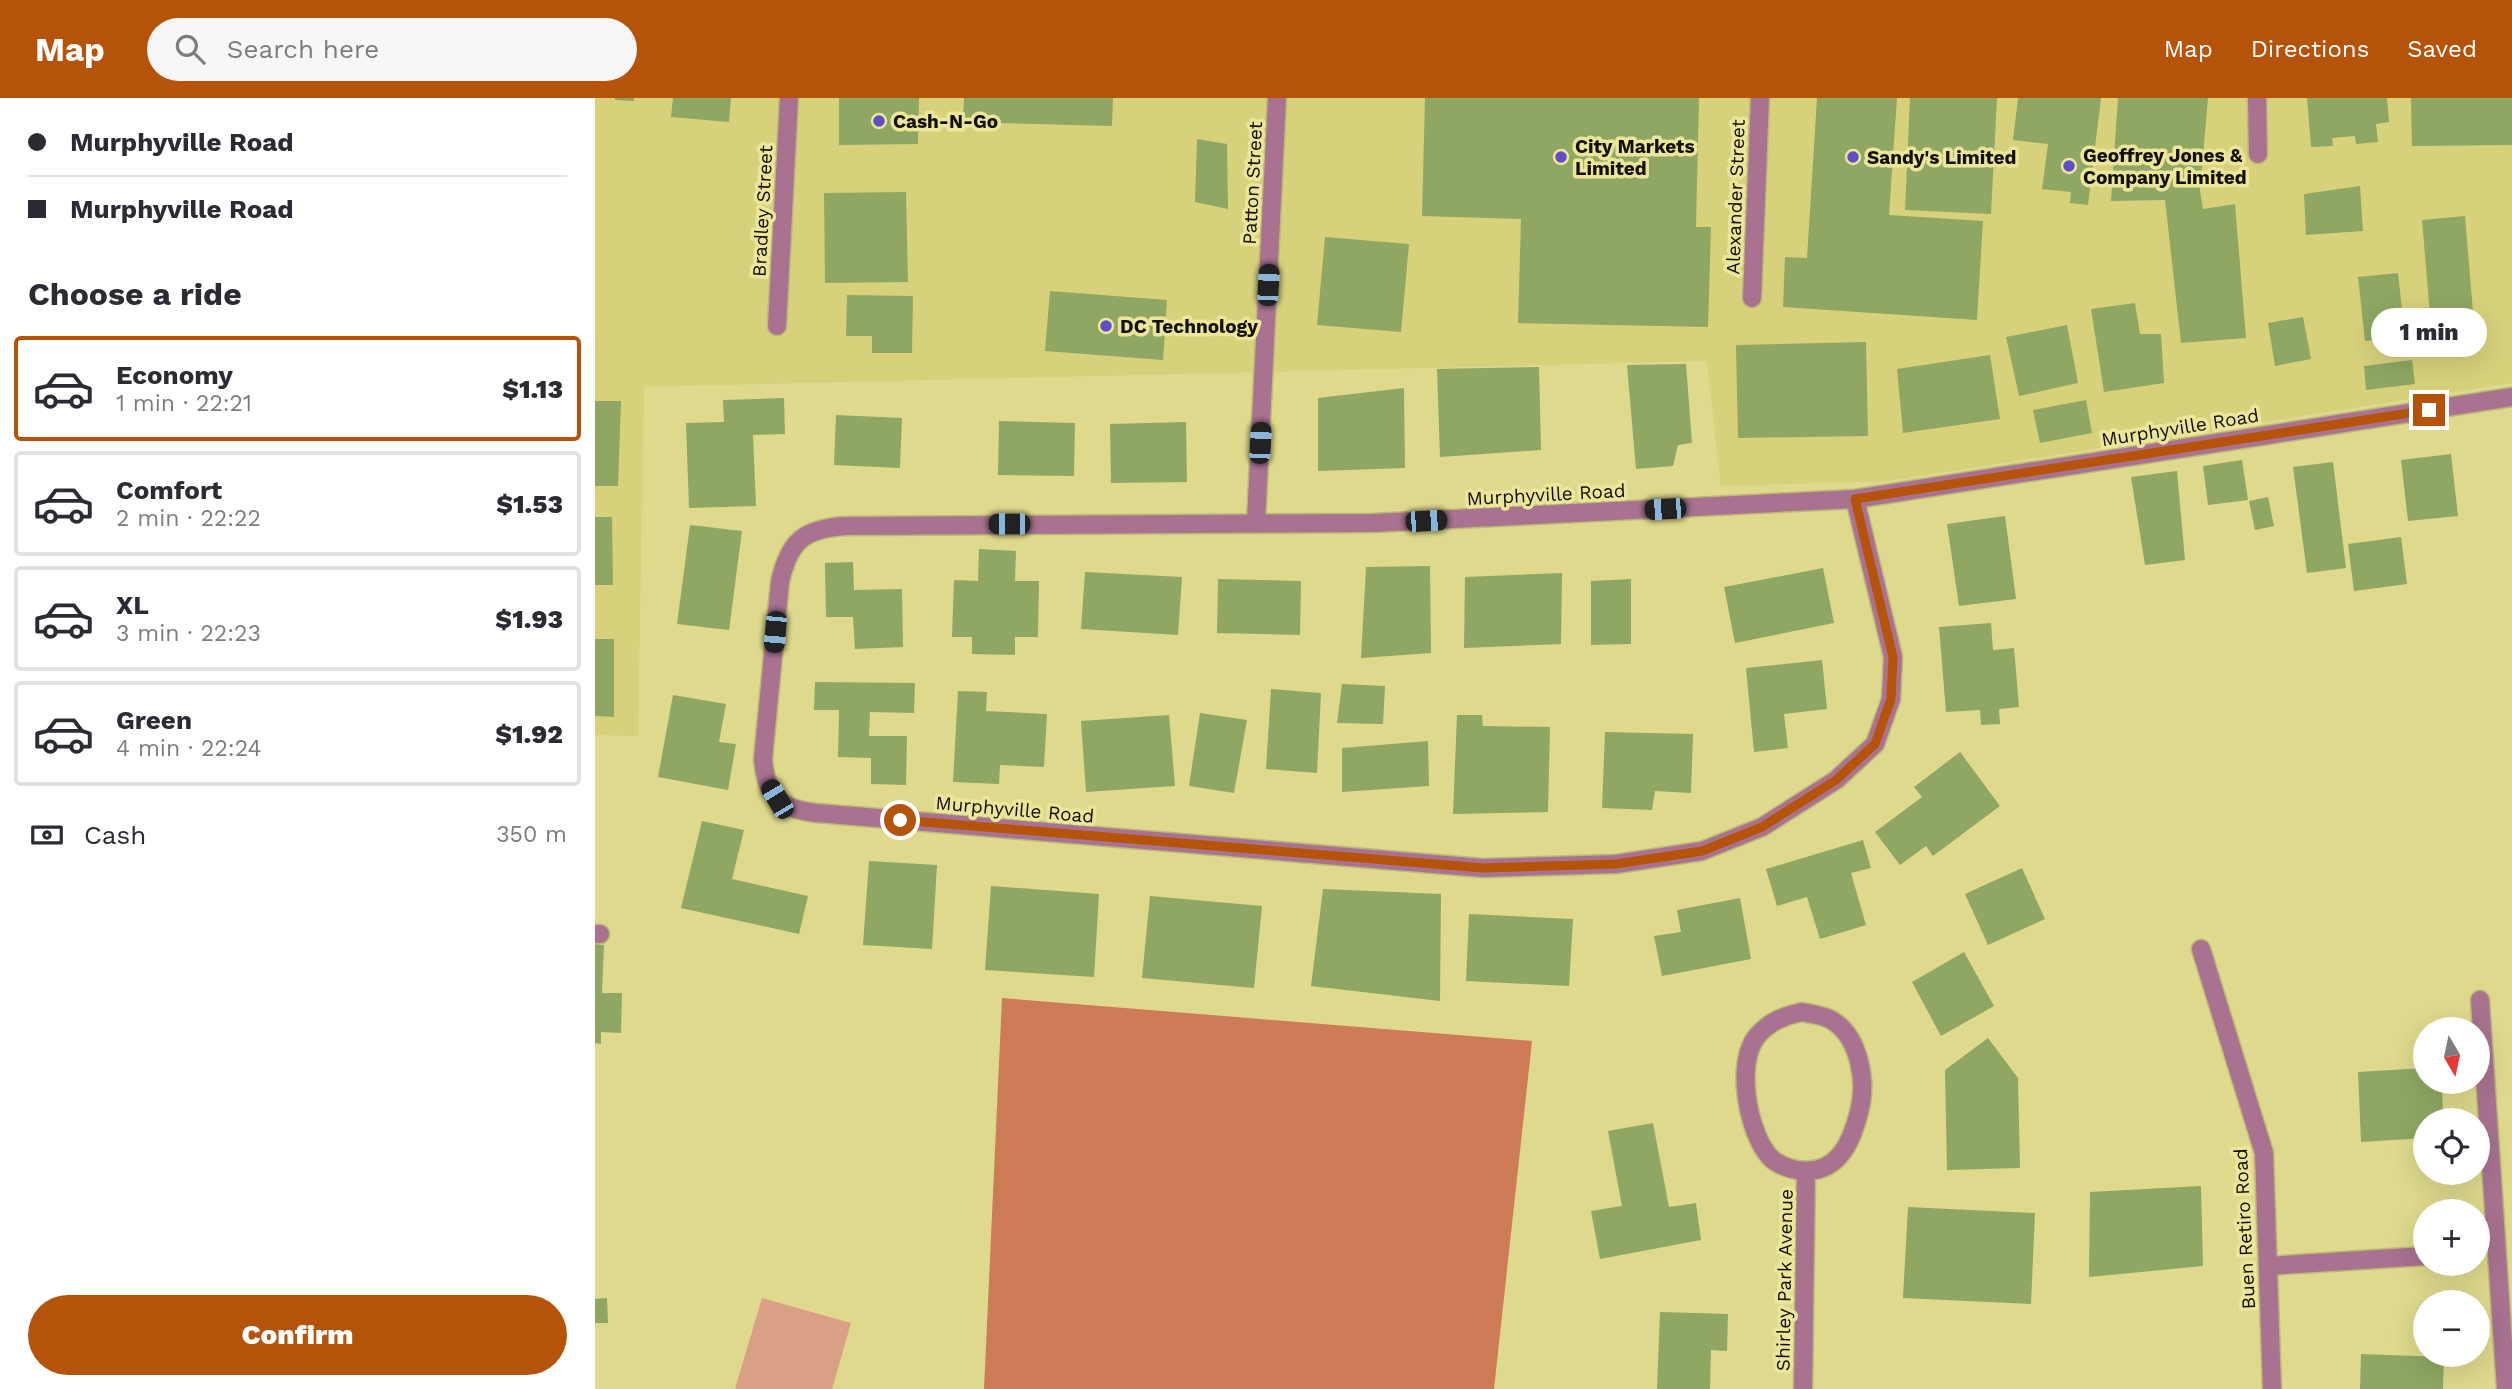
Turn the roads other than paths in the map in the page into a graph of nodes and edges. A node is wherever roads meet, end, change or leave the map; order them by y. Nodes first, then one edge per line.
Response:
1 (789, 98) edge
2 (1277, 98) edge
3 (1760, 98) edge
4 (2257, 98) edge
5 (2258, 154) dead end
6 (1752, 298) dead end
7 (777, 326) dead end
8 (2512, 397) edge
9 (1855, 499) junction
10 (1256, 522) junction
11 (2201, 949) dead end
12 (2480, 1000) dead end
13 (1806, 1171) junction
14 (2490, 1251) edge
15 (2497, 1251) junction
16 (2413, 1257) edge
17 (2268, 1266) junction
18 (1803, 1389) edge
19 (2272, 1389) edge
20 (2506, 1389) edge

1 - 7 street, Bradley Street
2 - 10 street, Patton Street
3 - 6 street, Alexander Street
4 - 5 street
8 - 9 street, Murphyville Road
9 - 10 street, Murphyville Road
9 - 10 street, Murphyville Road
11 - 17 street, Buen Retiro Road
12 - 15 street
13 - 13 street, Shirley Park Avenue
13 - 18 street, Shirley Park Avenue
14 - 15 street
15 - 20 street
16 - 17 street
17 - 19 street, Buen Retiro Road

